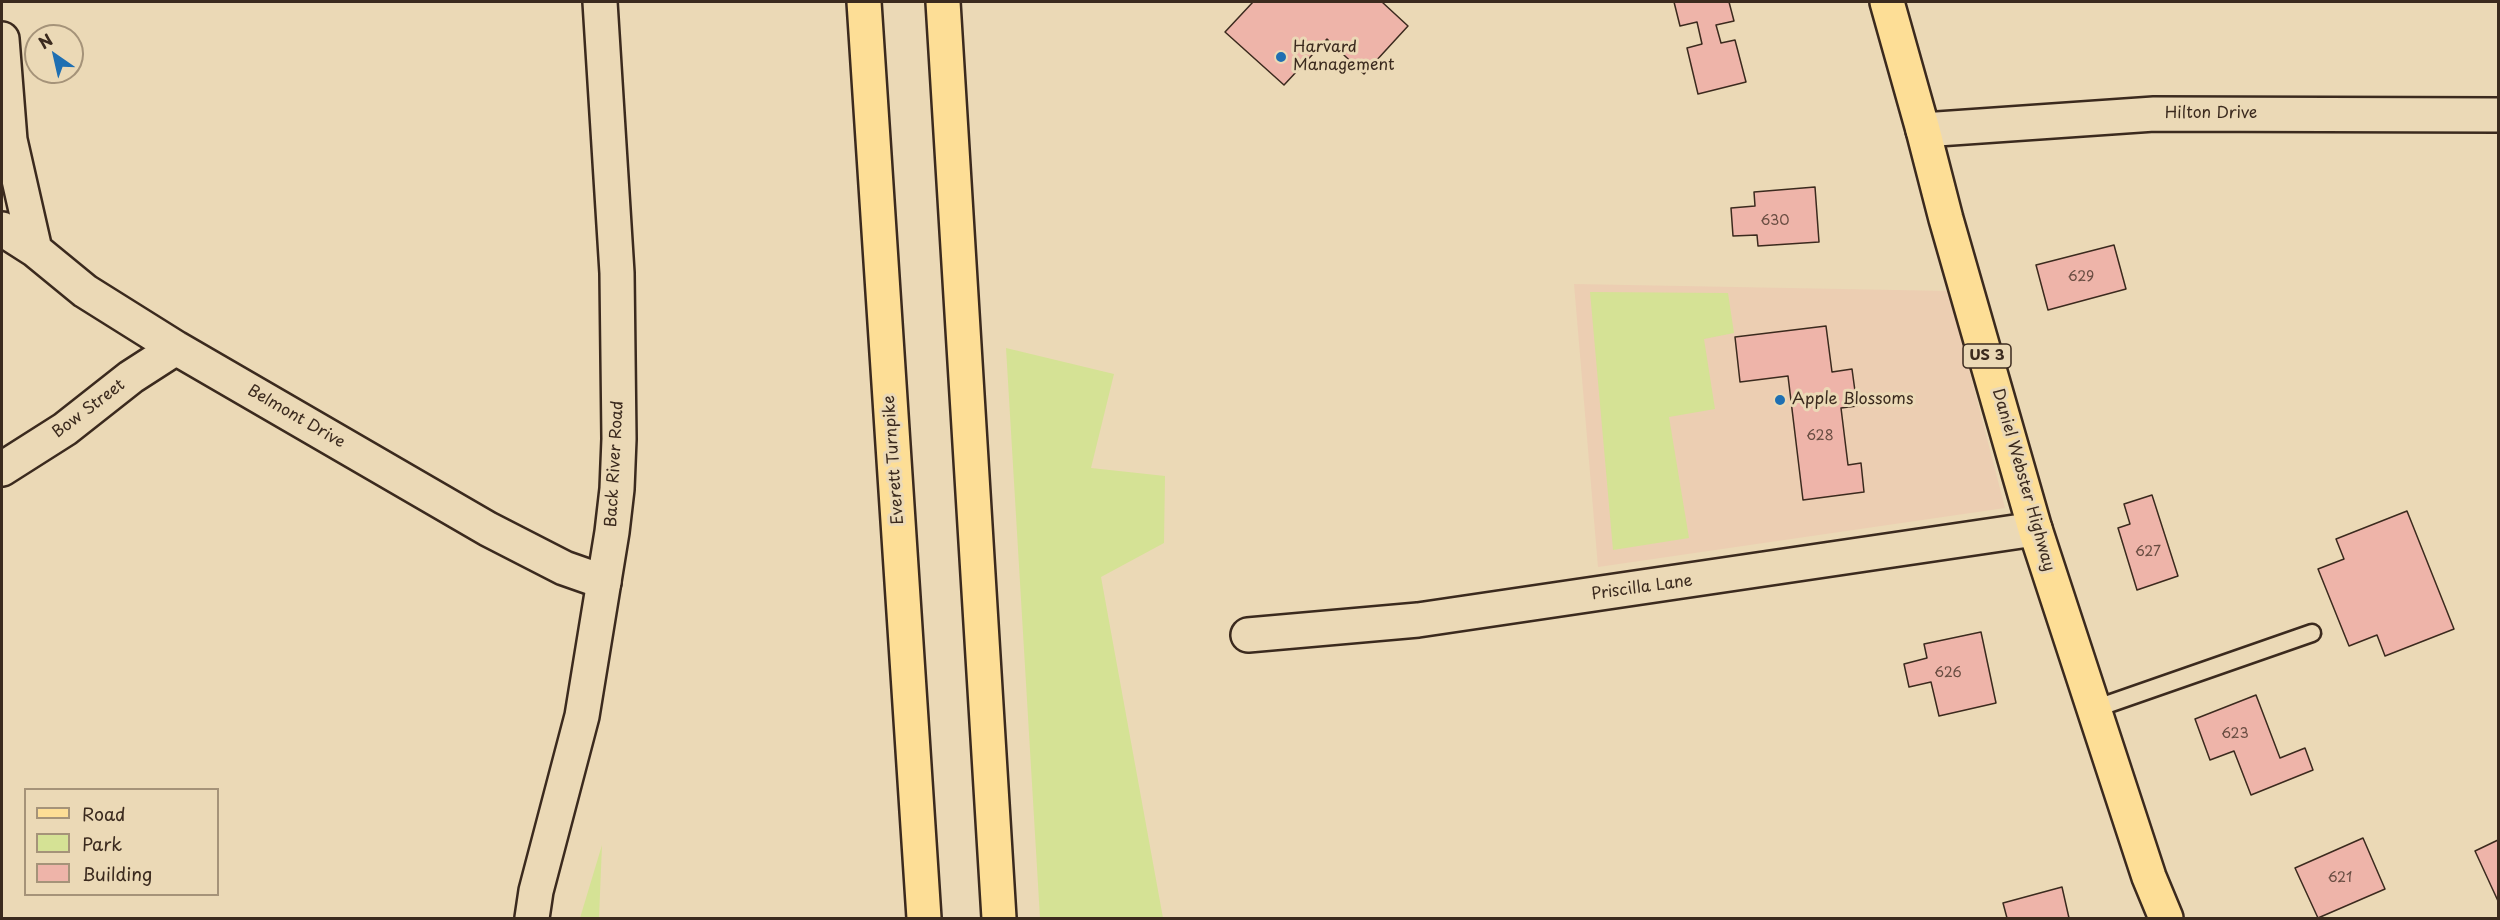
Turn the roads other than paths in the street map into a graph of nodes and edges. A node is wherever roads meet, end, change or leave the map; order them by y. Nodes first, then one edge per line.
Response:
1 (600, 2) edge
2 (864, 2) edge
3 (943, 2) edge
4 (1887, 2) edge
5 (2, 39) edge
6 (2499, 115) edge
7 (1923, 130) junction
8 (2, 229) edge
9 (35, 250) junction
10 (176, 348) junction
11 (2, 469) edge
12 (2035, 529) junction
13 (604, 582) junction
14 (2312, 633) dead end
15 (1248, 635) dead end
16 (2094, 709) junction
17 (532, 918) edge
18 (924, 918) edge
19 (999, 918) edge
20 (2166, 918) edge

1 - 13 street, Back River Road
2 - 18 main road, Everett Turnpike
3 - 19 main road
4 - 7 main road, Daniel Webster Highway / US 3
5 - 9 street
6 - 7 street, Hilton Drive
7 - 12 main road, Daniel Webster Highway / US 3
8 - 9 street, Belmont Drive
9 - 10 street, Belmont Drive
10 - 11 street, Bow Street
10 - 13 street, Belmont Drive
12 - 15 street, Priscilla Lane
12 - 16 main road, Daniel Webster Highway / US 3
13 - 17 street, Back River Road
14 - 16 lane
16 - 20 main road, Daniel Webster Highway / US 3

